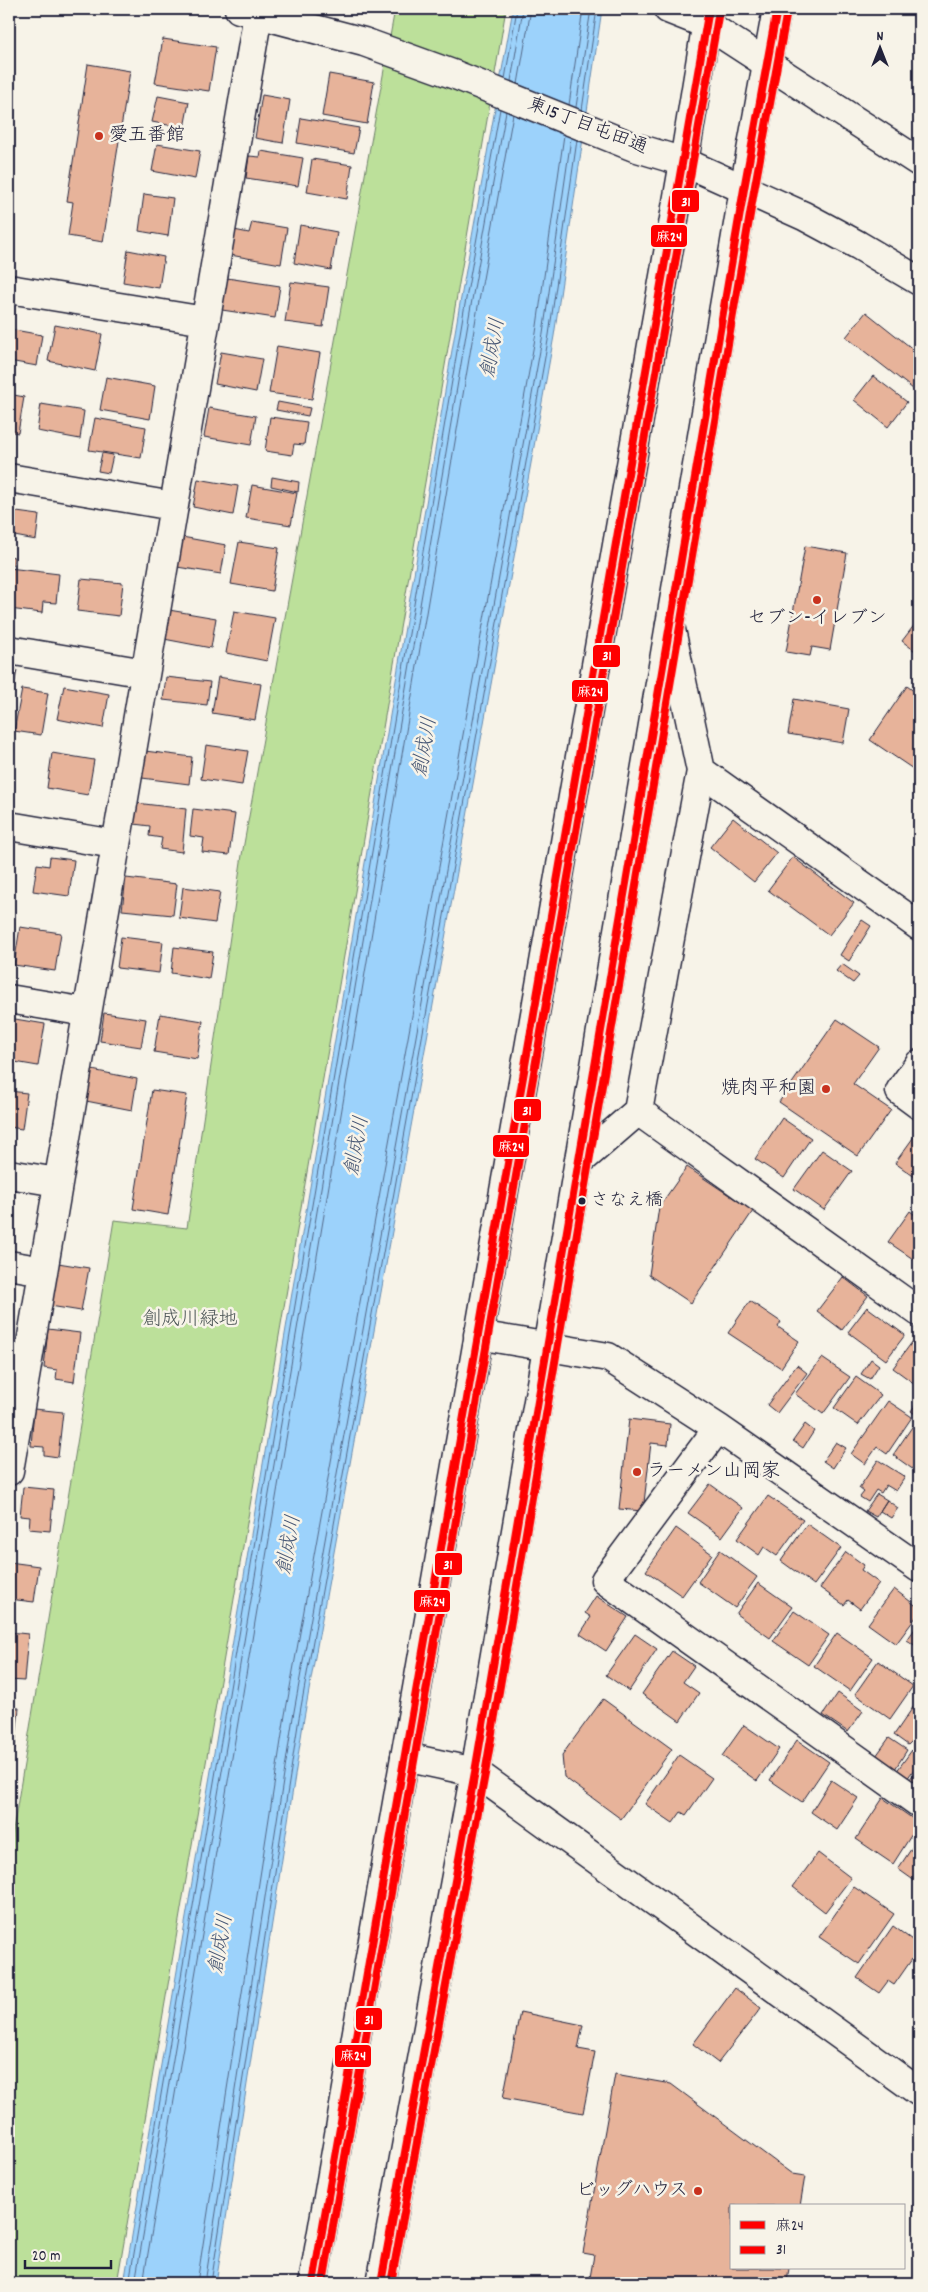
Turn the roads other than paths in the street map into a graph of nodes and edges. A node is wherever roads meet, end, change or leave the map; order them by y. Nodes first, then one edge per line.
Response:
1 (668, 9) edge
2 (777, 9) edge
3 (253, 11) edge
4 (707, 16) edge
5 (767, 64) junction
6 (684, 162) junction
7 (919, 162) edge
8 (744, 189) junction
9 (919, 281) edge
10 (9, 289) edge
11 (205, 321) junction
12 (9, 478) edge
13 (173, 506) junction
14 (670, 625) junction
15 (9, 650) edge
16 (145, 673) junction
17 (701, 771) junction
18 (9, 826) edge
19 (114, 844) junction
20 (919, 926) edge
21 (9, 999) edge
22 (86, 1012) junction
23 (919, 1064) edge
24 (919, 1105) edge
25 (638, 1111) junction
26 (579, 1162) junction
27 (9, 1174) edge
28 (57, 1182) junction
29 (9, 1265) edge
30 (42, 1271) junction
31 (919, 1312) edge
32 (478, 1335) junction
33 (548, 1346) junction
34 (718, 1428) junction
35 (10, 1461) edge
36 (919, 1568) edge
37 (405, 1757) junction
38 (475, 1772) junction
39 (919, 1803) edge
40 (919, 2092) edge
41 (313, 2283) edge
42 (381, 2283) edge

1 - 4 main road
2 - 5 main road
3 - 6 main road, 東15丁目屯田通
3 - 11 main road
4 - 5 main road
4 - 6 main road
5 - 7 main road
5 - 8 main road
6 - 8 main road, 東15丁目屯田通
6 - 32 main road
8 - 9 main road, 東15丁目屯田通
8 - 14 main road
10 - 11 main road
11 - 13 main road
12 - 13 main road
13 - 16 main road
14 - 17 main road
14 - 26 main road
15 - 16 main road
16 - 19 main road
17 - 20 main road
17 - 25 main road
18 - 19 main road
19 - 22 main road
21 - 22 main road
22 - 28 main road
23 - 24 main road
25 - 26 main road
25 - 31 main road
26 - 33 main road
27 - 28 main road
28 - 30 main road
29 - 30 main road
30 - 35 main road
32 - 33 main road
32 - 37 main road
33 - 34 main road
33 - 38 main road
34 - 36 main road
34 - 39 main road
37 - 38 main road
37 - 41 main road
38 - 40 main road
38 - 42 main road

